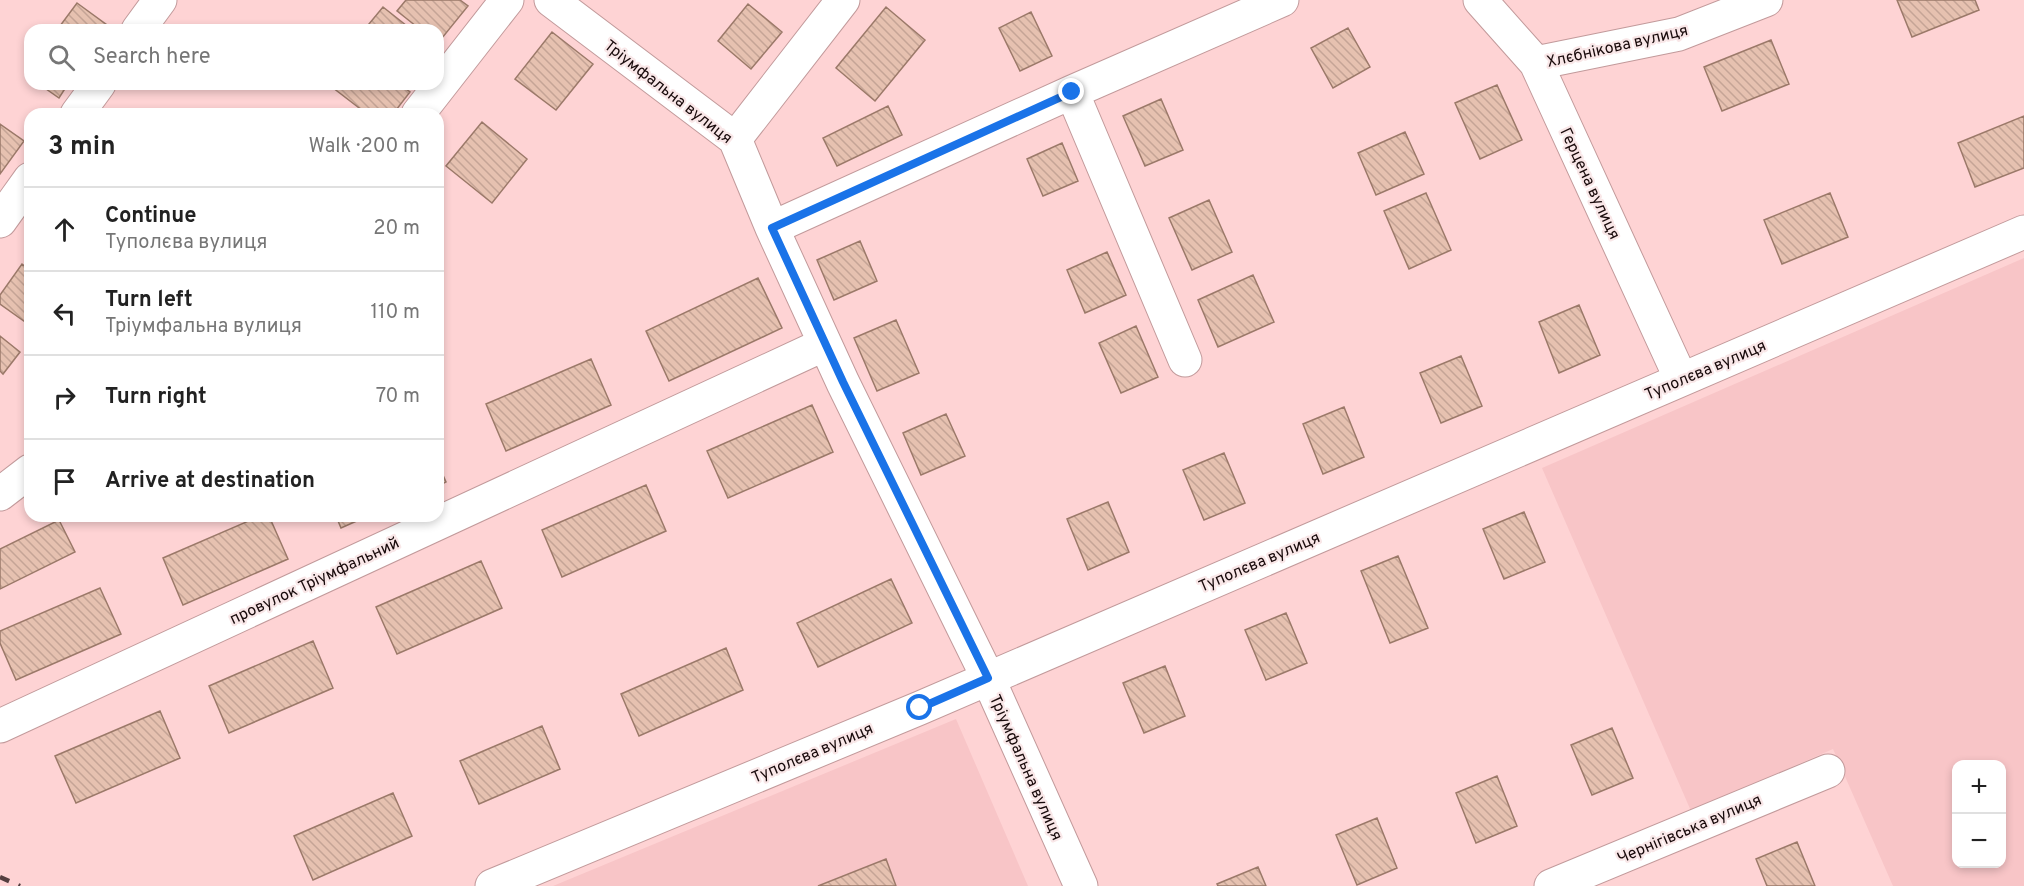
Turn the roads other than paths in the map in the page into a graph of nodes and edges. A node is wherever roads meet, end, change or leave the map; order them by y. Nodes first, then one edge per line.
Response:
1 (160, 0) edge
2 (507, 0) edge
3 (551, 0) edge
4 (843, 0) edge
5 (1282, 0) edge
6 (1480, 0) edge
7 (1766, 0) edge
8 (142, 24) edge
9 (1536, 63) junction
10 (444, 81) edge
11 (95, 90) edge
12 (437, 90) edge
13 (1072, 92) junction
14 (81, 108) edge
15 (423, 108) edge
16 (735, 140) junction
17 (24, 187) edge
18 (0, 221) edge
19 (772, 228) junction
20 (2024, 232) edge
21 (825, 344) junction
22 (1185, 360) dead end
23 (1681, 379) junction
24 (24, 476) edge
25 (0, 494) edge
26 (444, 520) edge
27 (441, 522) edge
28 (988, 678) junction
29 (0, 726) edge
30 (1828, 771) dead end
31 (492, 886) edge
32 (1081, 886) edge
33 (1551, 886) edge

1 - 8 street
2 - 10 street
3 - 16 street, Тріумфальна вулиця
4 - 16 street
5 - 13 street
6 - 9 street, Герцена вулиця
7 - 9 street, Хлєбнікова вулиця
9 - 23 street, Герцена вулиця
11 - 14 street
12 - 15 street
13 - 19 street
13 - 22 street
16 - 19 street, Тріумфальна вулиця
17 - 18 street
19 - 21 street, Тріумфальна вулиця
20 - 23 street, Туполєва вулиця
21 - 26 street, провулок Тріумфальний
21 - 28 street, Тріумфальна вулиця
23 - 28 street, Туполєва вулиця
24 - 25 street
27 - 29 street, провулок Тріумфальний
28 - 31 street, Туполєва вулиця
28 - 32 street, Тріумфальна вулиця
30 - 33 street, Чернігівська вулиця

